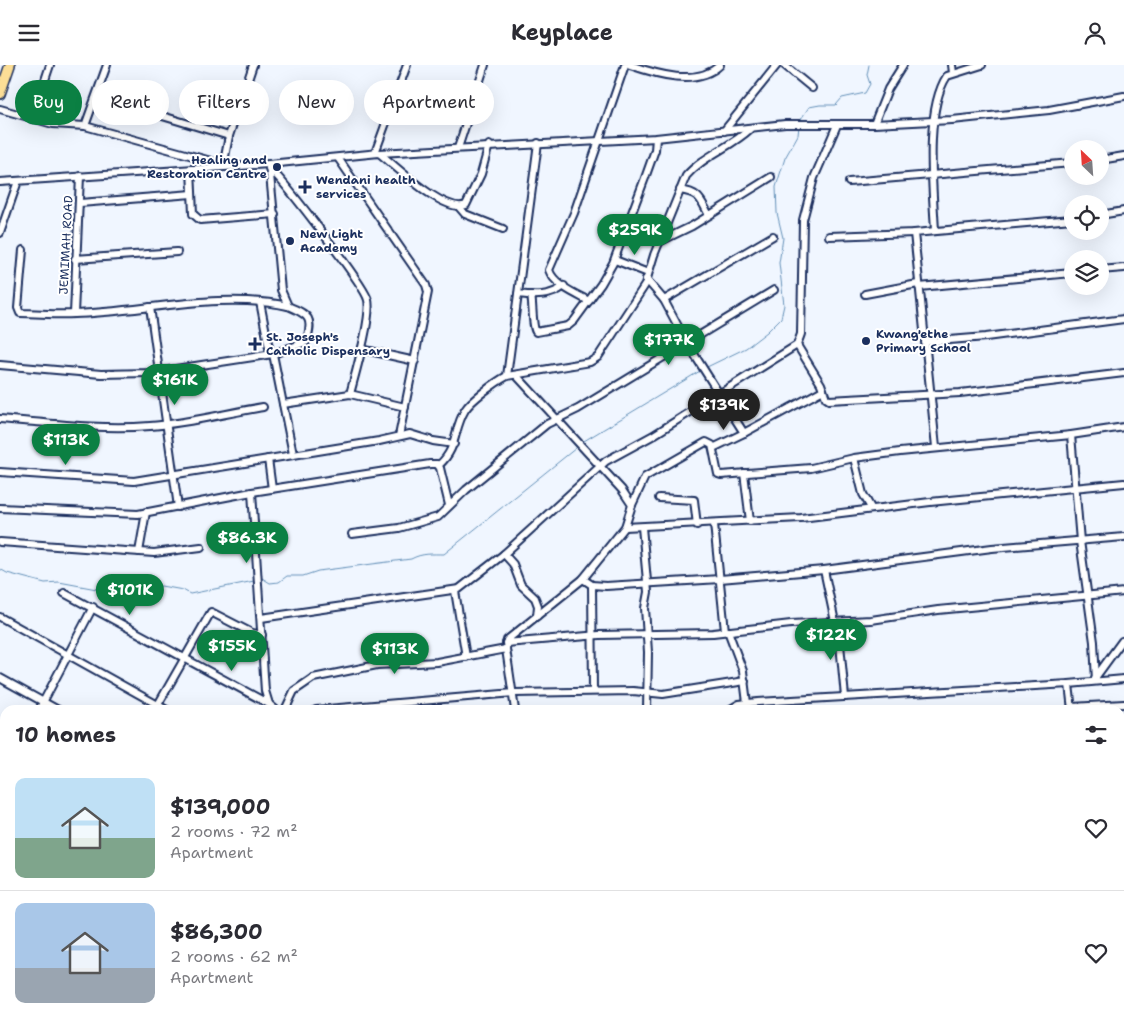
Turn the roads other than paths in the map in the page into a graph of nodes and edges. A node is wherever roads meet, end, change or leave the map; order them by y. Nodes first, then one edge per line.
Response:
1 (10, 65) edge
2 (50, 65) edge
3 (106, 65) edge
4 (253, 65) edge
5 (406, 65) edge
6 (485, 65) edge
7 (625, 65) edge
8 (630, 65) edge
9 (720, 65) edge
10 (777, 65) edge
11 (784, 65) edge
12 (903, 65) edge
13 (952, 65) edge
14 (982, 65) edge
15 (652, 68) edge
16 (953, 73) junction
17 (45, 80) edge
18 (812, 88) dead end
19 (0, 94) edge
20 (1124, 95) edge
21 (0, 109) edge
22 (15, 114) edge
23 (169, 118) edge
24 (933, 121) junction
25 (874, 124) junction
26 (69, 125) edge
27 (836, 125) junction
28 (85, 126) junction
29 (750, 129) junction
30 (724, 131) junction
31 (230, 136) junction
32 (656, 137) junction
33 (601, 141) junction
34 (538, 143) junction
35 (489, 145) junction
36 (458, 148) junction
37 (377, 153) junction
38 (1124, 156) edge
39 (338, 158) junction
40 (1109, 158) edge
41 (1064, 164) edge
42 (269, 166) junction
43 (221, 167) junction
44 (190, 169) junction
45 (932, 174) junction
46 (80, 176) junction
47 (771, 177) dead end
48 (18, 181) junction
49 (849, 181) dead end
50 (0, 183) edge
51 (680, 190) junction
52 (192, 194) junction
53 (80, 203) junction
54 (459, 207) junction
55 (1124, 211) edge
56 (1109, 214) edge
57 (275, 215) junction
58 (710, 215) junction
59 (1064, 220) edge
60 (502, 229) dead end
61 (935, 231) junction
62 (0, 233) edge
63 (914, 233) junction
64 (773, 236) dead end
65 (829, 236) dead end
66 (661, 241) junction
67 (23, 250) dead end
68 (177, 251) dead end
69 (75, 259) junction
70 (615, 259) junction
71 (1124, 268) edge
72 (1109, 269) edge
73 (1064, 274) edge
74 (647, 276) junction
75 (564, 286) junction
76 (918, 286) junction
77 (774, 291) dead end
78 (518, 294) junction
79 (865, 294) dead end
80 (530, 295) junction
81 (664, 300) junction
82 (260, 301) junction
83 (589, 301) junction
84 (288, 306) junction
85 (150, 307) junction
86 (74, 315) junction
87 (1124, 319) edge
88 (925, 342) junction
89 (687, 343) junction
90 (797, 345) junction
91 (361, 349) junction
92 (271, 353) junction
93 (415, 361) junction
94 (0, 365) edge
95 (159, 371) junction
96 (1124, 373) edge
97 (517, 376) junction
98 (507, 377) junction
99 (824, 390) junction
100 (350, 394) junction
101 (718, 394) junction
102 (931, 395) junction
103 (283, 404) junction
104 (263, 407) dead end
105 (404, 407) junction
106 (0, 419) edge
107 (554, 419) junction
108 (167, 424) junction
109 (1124, 427) edge
110 (744, 433) junction
111 (1071, 435) junction
112 (399, 436) junction
113 (454, 444) junction
114 (936, 447) junction
115 (713, 448) junction
116 (293, 454) junction
117 (854, 458) junction
118 (268, 459) junction
119 (439, 465) junction
120 (601, 468) junction
121 (0, 472) edge
122 (744, 473) junction
123 (173, 475) junction
124 (1124, 483) edge
125 (1074, 488) junction
126 (272, 489) junction
127 (252, 492) junction
128 (659, 497) dead end
129 (449, 505) junction
130 (632, 505) junction
131 (178, 507) junction
132 (0, 509) edge
133 (871, 509) junction
134 (146, 512) junction
135 (750, 521) junction
136 (714, 524) junction
137 (697, 525) junction
138 (625, 527) junction
139 (642, 527) junction
140 (352, 534) dead end
141 (1124, 537) edge
142 (1080, 541) junction
143 (0, 542) edge
144 (202, 547) dead end
145 (140, 552) junction
146 (504, 554) junction
147 (824, 570) junction
148 (583, 579) junction
149 (720, 579) junction
150 (648, 584) junction
151 (592, 585) junction
152 (455, 591) junction
153 (1124, 592) edge
154 (64, 593) dead end
155 (1087, 597) junction
156 (92, 607) junction
157 (537, 616) junction
158 (0, 617) edge
159 (261, 618) junction
160 (837, 623) junction
161 (726, 631) junction
162 (262, 635) junction
163 (647, 635) junction
164 (593, 636) junction
165 (1122, 641) dead end
166 (506, 646) junction
167 (68, 654) junction
168 (466, 657) junction
169 (185, 658) junction
170 (0, 678) edge
171 (1124, 678) edge
172 (1096, 679) junction
173 (745, 681) junction
174 (1069, 684) junction
175 (593, 691) junction
176 (648, 692) junction
177 (514, 693) junction
178 (845, 697) junction
179 (44, 702) junction
180 (747, 703) junction
181 (269, 704) joint
182 (42, 705) edge
183 (49, 705) edge
184 (154, 705) edge
185 (158, 705) edge
186 (287, 705) edge
187 (392, 705) edge
188 (515, 705) edge
189 (647, 705) edge
190 (734, 705) edge
191 (1072, 705) edge

1 - 19 main road
2 - 17 street
3 - 28 street
4 - 31 street
5 - 37 street
6 - 36 street
7 - 33 street
8 - 15 street
9 - 15 street
10 - 30 street
11 - 18 street
12 - 25 street
13 - 16 street
14 - 16 street
16 - 24 street
20 - 24 street
21 - 22 street
23 - 31 street
24 - 25 street
24 - 45 street
25 - 27 street
26 - 28 street
27 - 29 street
27 - 90 street
28 - 43 street
29 - 30 street
29 - 51 street
30 - 32 street
31 - 43 street
32 - 33 street
32 - 70 street
33 - 34 street
33 - 75 street
34 - 35 street
34 - 78 street
35 - 36 street
35 - 54 street
36 - 37 street
37 - 39 street
37 - 54 street
38 - 40 street
39 - 42 street
39 - 93 street
41 - 45 street
42 - 43 street
42 - 57 street
42 - 91 street
43 - 44 street
44 - 46 street
44 - 52 street
45 - 49 street
45 - 61 street
46 - 48 street
46 - 53 street, JEMIMAH ROAD
47 - 58 street
48 - 50 street
48 - 62 street
51 - 58 street
51 - 66 street
52 - 53 street
52 - 57 street
53 - 69 street, JEMIMAH ROAD
54 - 60 street
55 - 56 street
57 - 84 street
58 - 66 street
59 - 61 street
61 - 63 street
63 - 65 street
63 - 76 street
64 - 81 street
66 - 74 street
67 - 86 street
68 - 69 street
69 - 86 street, JEMIMAH ROAD
70 - 74 street
70 - 83 street
71 - 72 street
73 - 76 street
74 - 81 street
74 - 97 street
75 - 80 street
75 - 83 street
76 - 79 street
76 - 88 street
77 - 89 street
78 - 80 street
78 - 98 street
80 - 83 street
81 - 89 street
82 - 84 street
82 - 85 street
82 - 92 street
84 - 92 street
85 - 86 street
85 - 95 street
87 - 88 street
88 - 102 street
89 - 101 street
89 - 107 street
90 - 99 street
90 - 101 street
91 - 93 street
91 - 100 street
92 - 95 street
92 - 103 street
93 - 105 street
94 - 95 street
95 - 108 street
96 - 102 street
97 - 98 street
97 - 107 street
98 - 113 street
99 - 102 street
99 - 110 street
100 - 103 street
100 - 105 street
101 - 110 street
101 - 120 street
102 - 114 street
103 - 116 street
104 - 108 street
105 - 112 street
106 - 108 street
107 - 120 street
107 - 129 street
108 - 123 street
109 - 111 street
110 - 115 street
111 - 114 street
111 - 125 street
112 - 113 street
112 - 116 street
113 - 119 street
114 - 117 street
115 - 122 street
115 - 130 street
116 - 118 street
117 - 122 street
117 - 133 street
118 - 123 street
118 - 126 street
119 - 126 street
119 - 129 street
120 - 130 street
120 - 146 street
121 - 123 street
122 - 135 street
123 - 131 street
124 - 125 street
125 - 133 street
125 - 142 street
126 - 127 street
127 - 131 street
127 - 159 street
128 - 137 street
129 - 140 street
130 - 138 street
131 - 134 street
132 - 134 street
133 - 135 street
134 - 145 street
135 - 136 street
136 - 137 street
136 - 149 street
137 - 139 street
138 - 139 street
138 - 148 street
139 - 150 street
141 - 142 street
142 - 147 street
142 - 155 street
143 - 145 street
144 - 145 street
146 - 152 street
146 - 157 street
147 - 149 street
147 - 160 street
148 - 151 street
148 - 157 street
149 - 150 street
149 - 161 street
150 - 151 street
150 - 163 street
151 - 164 street
152 - 159 street
152 - 168 street
153 - 155 street
154 - 156 street
155 - 160 street
155 - 172 street
156 - 167 street
156 - 169 street
157 - 166 street
158 - 167 street
159 - 162 street
160 - 161 street
160 - 178 street
161 - 163 street
161 - 173 street
162 - 169 street
162 - 181 street
163 - 164 street
163 - 176 street
164 - 166 street
164 - 175 street
165 - 172 street
166 - 168 street
166 - 177 street
167 - 179 street
167 - 184 street
168 - 186 street
169 - 181 street
169 - 185 street
170 - 179 street
171 - 172 street
172 - 174 street
173 - 176 street
173 - 180 street
174 - 178 street
174 - 191 street
175 - 176 street
175 - 177 street
176 - 189 street
177 - 187 street
177 - 188 street
178 - 180 street
179 - 182 street
179 - 183 street
180 - 190 street

